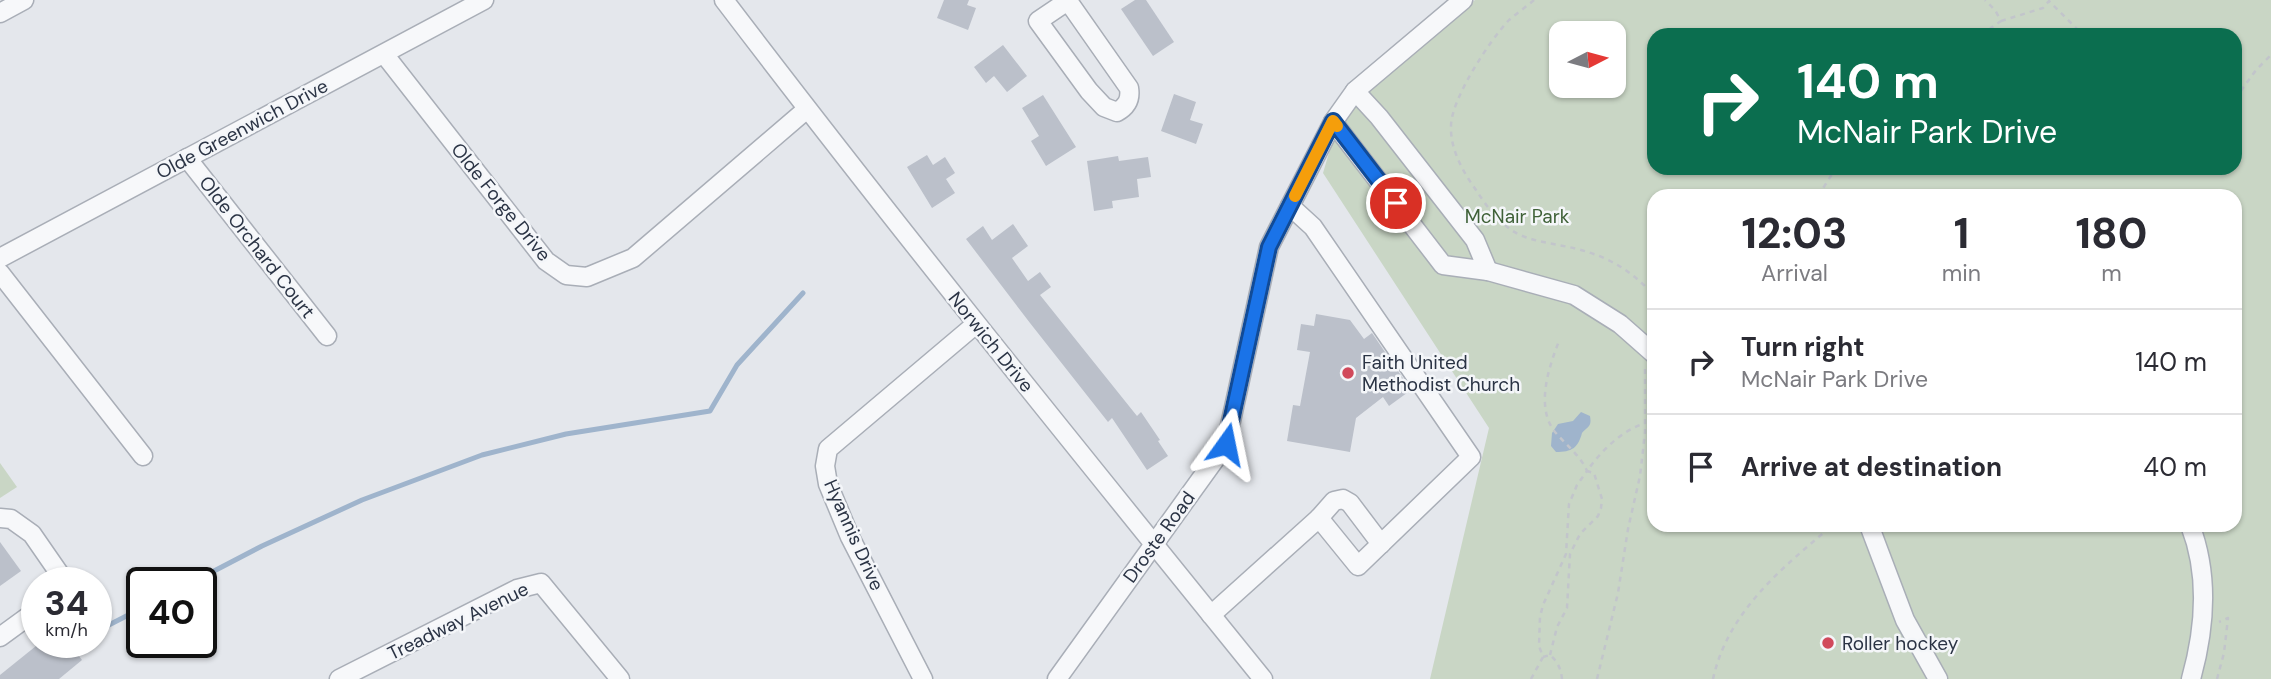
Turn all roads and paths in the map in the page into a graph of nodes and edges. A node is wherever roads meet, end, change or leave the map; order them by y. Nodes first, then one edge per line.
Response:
1 (24, 0) edge
2 (484, 0) edge
3 (724, 0) edge
4 (1068, 0) edge
5 (1464, 0) edge
6 (1534, 0) edge
7 (1985, 0) edge
8 (0, 13) edge
9 (2001, 21) junction
10 (1991, 28) edge
11 (2076, 28) edge
12 (384, 54) junction
13 (2271, 55) edge
14 (2242, 89) edge
15 (1355, 91) junction
16 (807, 109) junction
17 (1333, 121) junction
18 (187, 158) junction
19 (1290, 205) junction
20 (0, 258) edge
21 (1488, 271) junction
22 (0, 274) edge
23 (1647, 288) edge
24 (976, 324) junction
25 (327, 336) dead end
26 (1559, 341) dead end
27 (1647, 348) edge
28 (1647, 359) edge
29 (1645, 424) junction
30 (143, 456) dead end
31 (1587, 471) junction
32 (1319, 517) junction
33 (0, 518) edge
34 (1825, 532) edge
35 (1872, 532) edge
36 (2193, 532) edge
37 (1153, 544) junction
38 (1381, 544) junction
39 (1568, 554) junction
40 (55, 567) edge
41 (1211, 615) junction
42 (21, 622) edge
43 (2202, 627) junction
44 (0, 637) edge
45 (1550, 655) junction
46 (1543, 657) junction
47 (339, 679) edge
48 (620, 679) edge
49 (923, 679) edge
50 (1057, 679) edge
51 (1263, 679) edge
52 (1531, 679) edge
53 (1562, 679) edge
54 (1597, 679) edge
55 (1713, 679) edge
56 (1938, 679) edge
57 (2191, 679) edge
58 (2217, 679) edge

1 - 8 street
2 - 12 street, Olde Greenwich Drive
3 - 16 street, Norwich Drive
4 - 4 street
5 - 15 street, Droste Road
6 - 23 path
7 - 9 path
9 - 10 path
9 - 11 path
12 - 16 street, Olde Forge Drive
12 - 18 street, Olde Greenwich Drive
13 - 14 path
15 - 17 street, Droste Road
15 - 21 street
16 - 24 street, Norwich Drive
17 - 19 street, Droste Road
17 - 21 street
18 - 20 street, Olde Greenwich Drive
18 - 25 street, Olde Orchard Court
19 - 37 street, Droste Road
19 - 38 street
21 - 27 street
22 - 30 street
24 - 37 street, Norwich Drive
24 - 49 street, Hyannis Drive
26 - 31 path
28 - 29 path
29 - 31 path
29 - 54 path
31 - 39 path
31 - 39 path
32 - 38 street
32 - 38 street
32 - 41 street
33 - 40 street
34 - 55 path
35 - 56 street
36 - 43 street
37 - 41 street, Norwich Drive
37 - 50 street, Droste Road
39 - 45 path
39 - 46 path
41 - 51 street, Norwich Drive
42 - 44 street
43 - 57 street
43 - 58 path
45 - 46 path
45 - 53 path
46 - 52 path
47 - 48 street, Treadway Avenue

